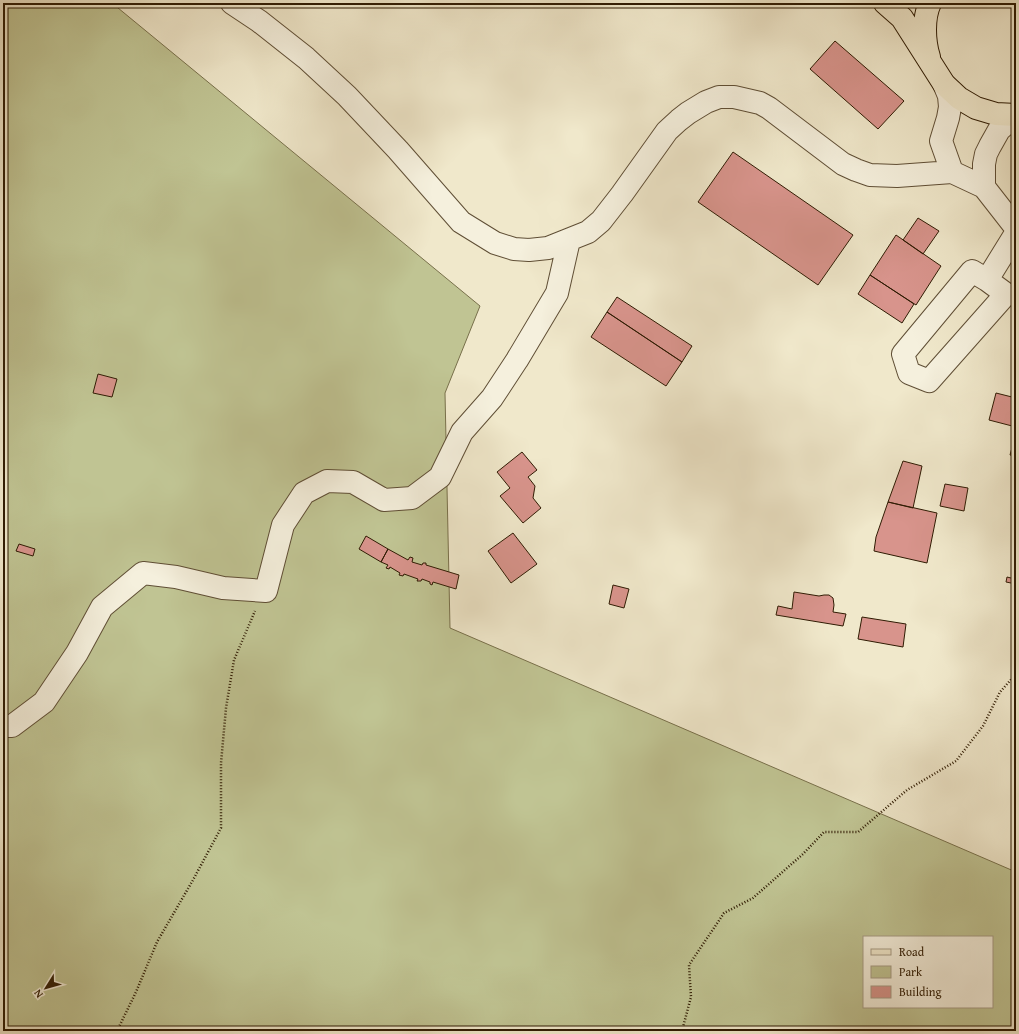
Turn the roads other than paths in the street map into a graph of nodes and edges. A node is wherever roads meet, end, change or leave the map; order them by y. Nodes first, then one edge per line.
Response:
1 (232, 3) edge
2 (885, 3) edge
3 (930, 3) edge
4 (939, 76) junction
5 (1016, 115) edge
6 (952, 172) junction
7 (984, 187) junction
8 (1016, 228) edge
9 (1016, 233) edge
10 (569, 240) junction
11 (987, 280) junction
12 (3, 726) edge

1 - 10 street
2 - 4 main road
3 - 4 main road
4 - 5 main road
4 - 6 street
5 - 7 street
6 - 7 street
6 - 10 street
7 - 8 street
9 - 11 street
10 - 12 street
11 - 11 street

